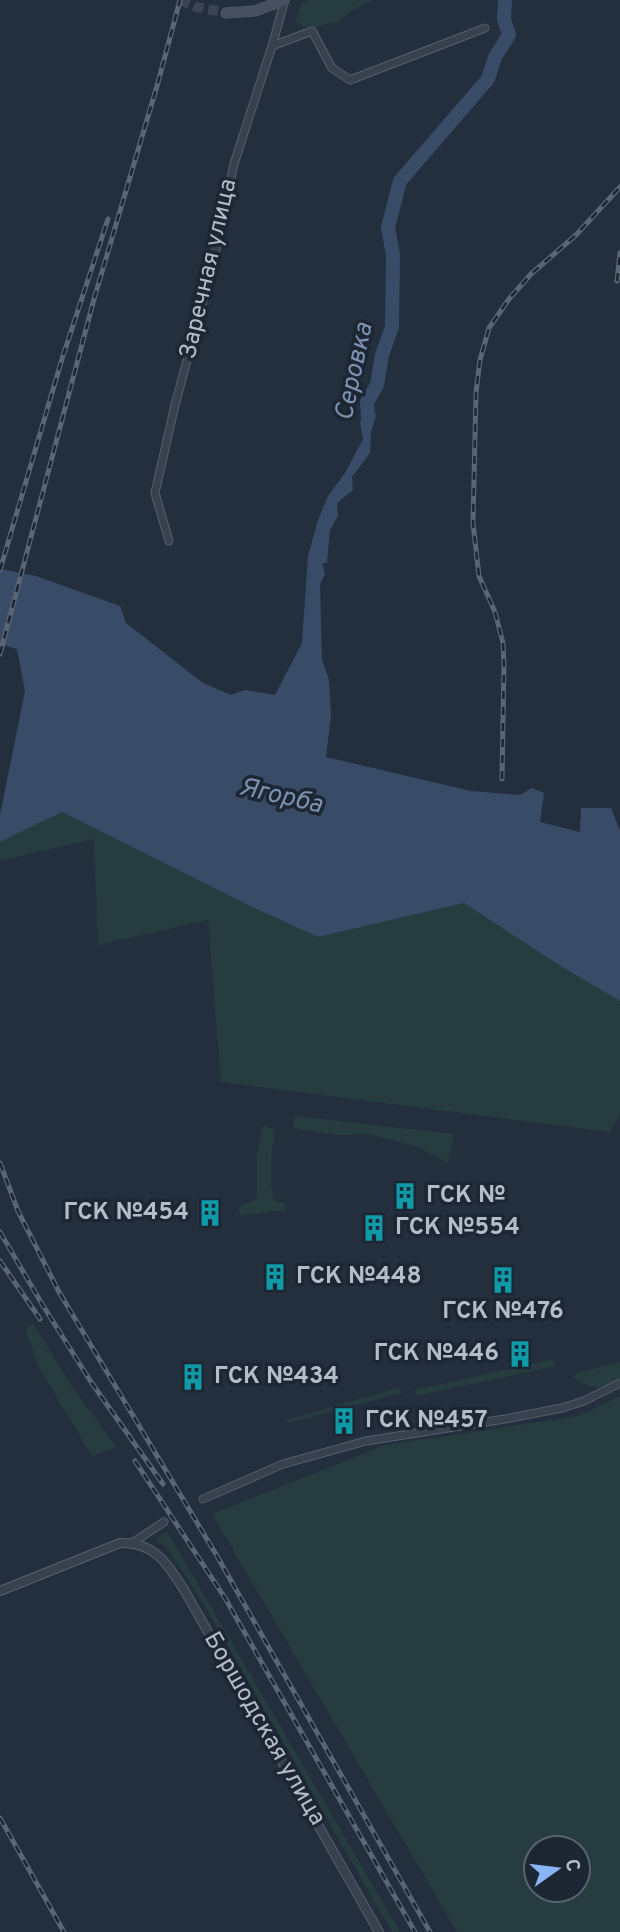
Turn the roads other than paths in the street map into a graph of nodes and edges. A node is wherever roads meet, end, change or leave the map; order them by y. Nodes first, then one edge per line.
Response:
1 (285, 0) edge
2 (226, 13) tunnel mouth
3 (485, 28) dead end
4 (272, 46) junction
5 (169, 541) dead end
6 (620, 1383) edge
7 (203, 1499) dead end
8 (164, 1522) dead end
9 (132, 1543) junction
10 (0, 1591) edge
11 (379, 1932) edge

1 - 2 main road
1 - 4 street, Заречная улица
3 - 4 street
4 - 5 street, Заречная улица
6 - 7 street
8 - 9 street
9 - 10 street
9 - 11 street, Боршодская улица

